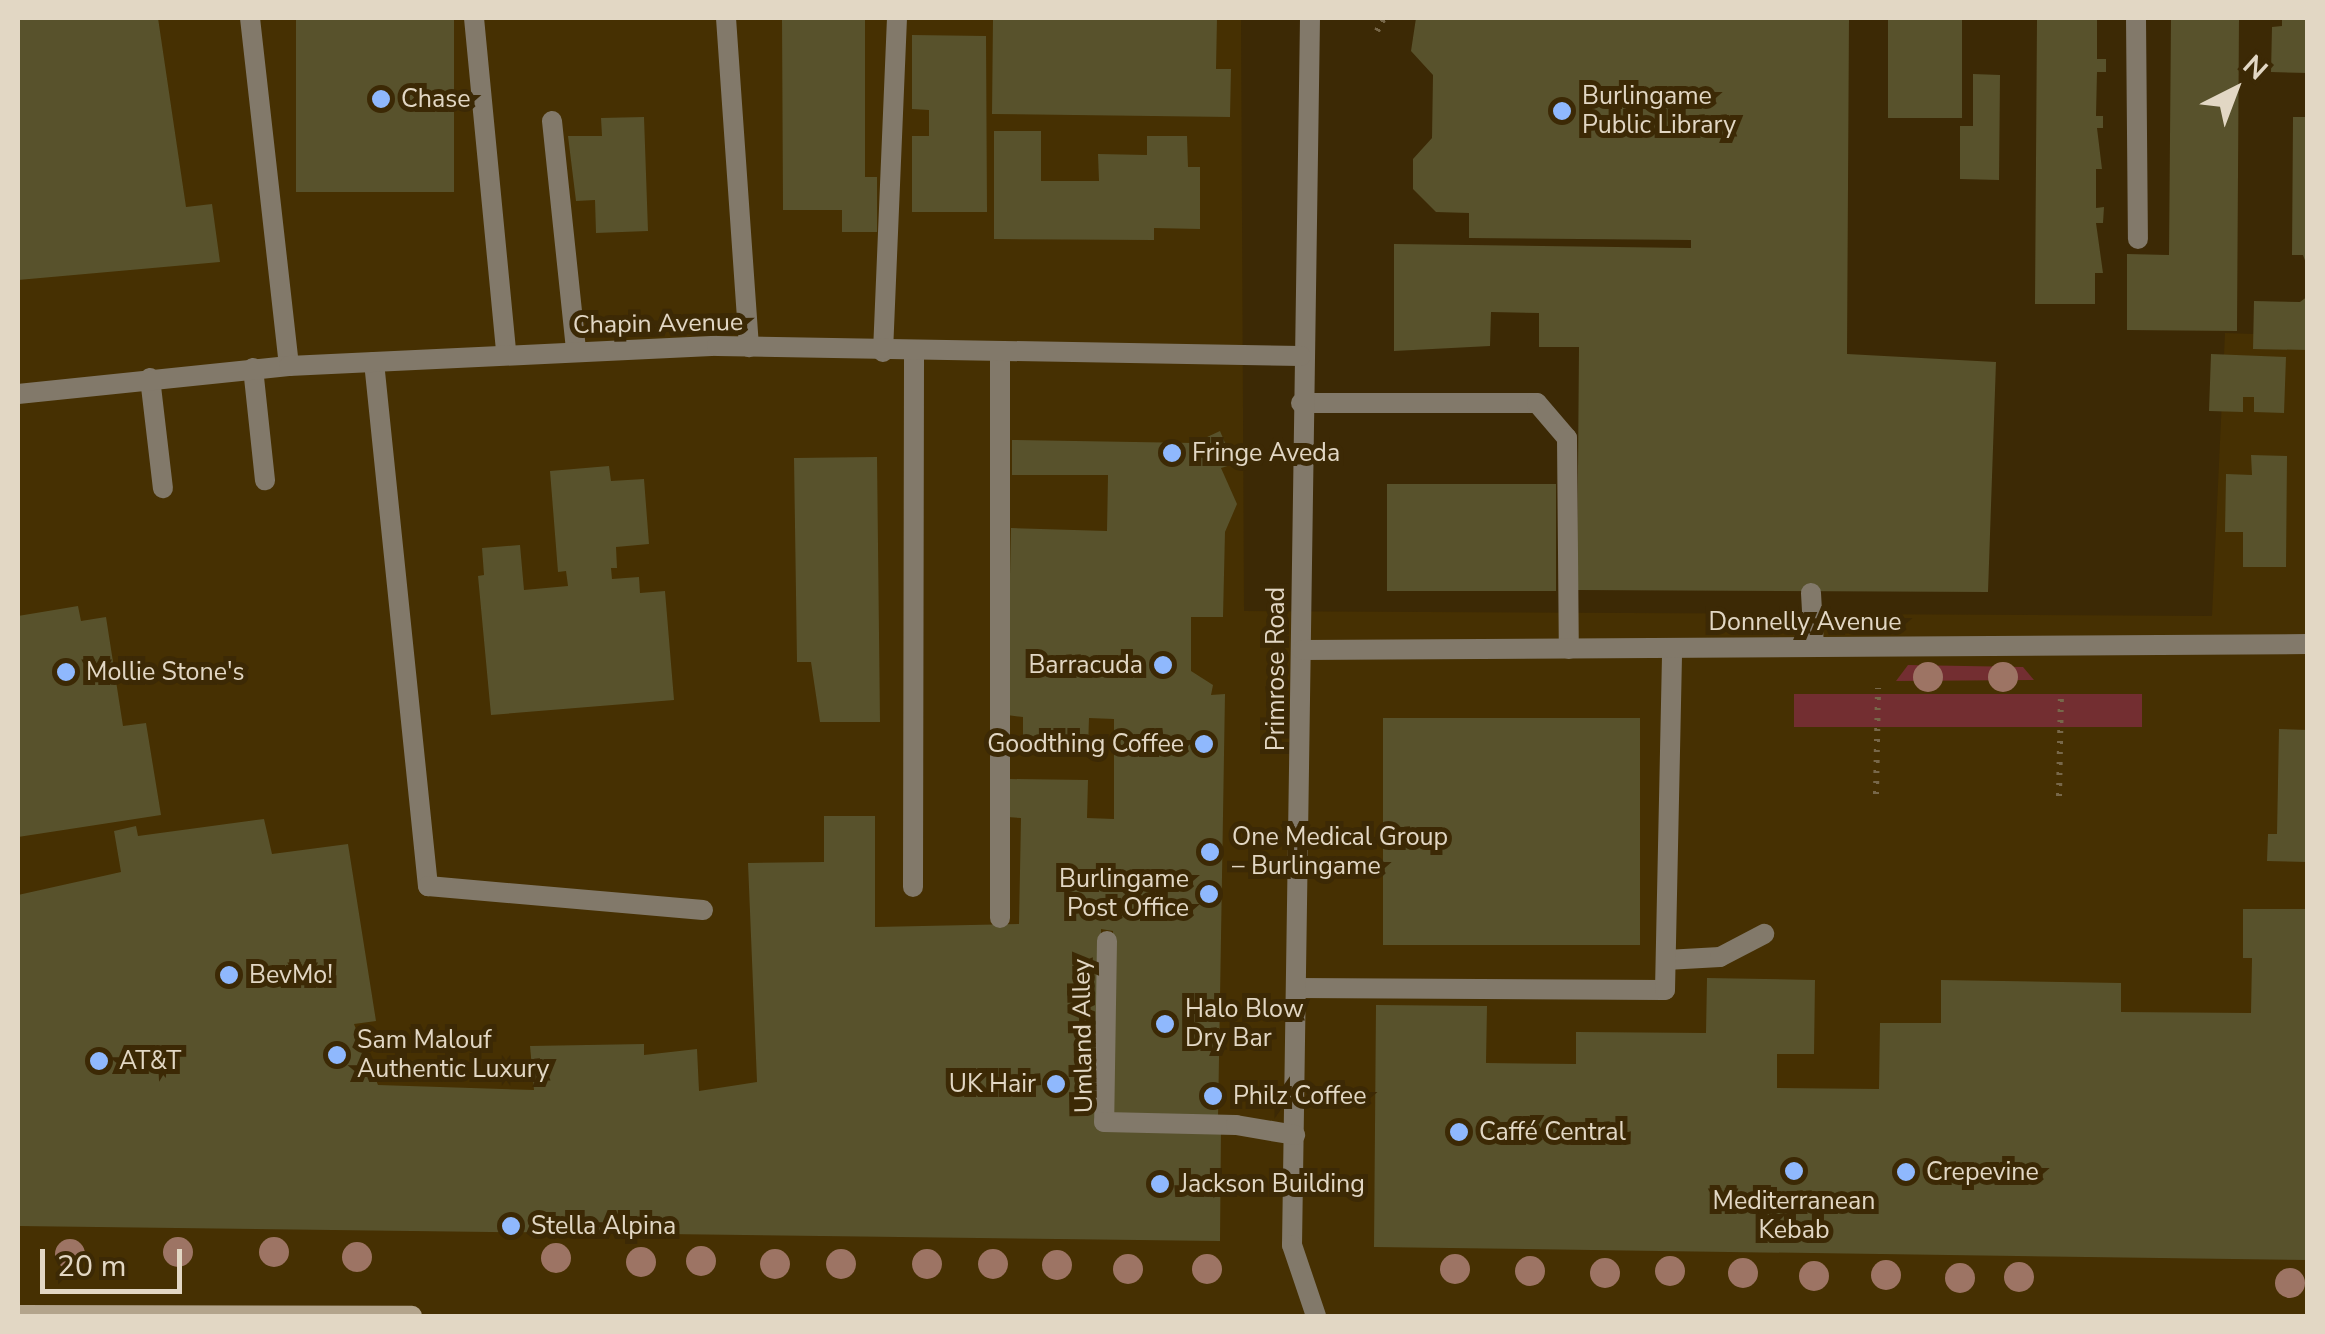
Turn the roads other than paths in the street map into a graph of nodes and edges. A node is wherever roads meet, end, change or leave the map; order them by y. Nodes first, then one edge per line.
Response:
1 (250, 18) edge
2 (474, 18) edge
3 (726, 18) edge
4 (897, 18) edge
5 (1310, 18) edge
6 (2136, 18) edge
7 (552, 121) dead end
8 (2138, 239) dead end
9 (749, 347) junction
10 (576, 351) junction
11 (506, 352) junction
12 (882, 352) junction
13 (914, 352) junction
14 (1000, 352) junction
15 (1301, 356) junction
16 (374, 362) junction
17 (289, 366) junction
18 (253, 368) junction
19 (150, 378) junction
20 (18, 394) edge
21 (1301, 403) junction
22 (265, 480) dead end
23 (164, 488) dead end
24 (1812, 593) dead end
25 (2308, 644) edge
26 (1814, 647) junction
27 (1672, 648) junction
28 (1570, 649) junction
29 (1302, 650) junction
30 (913, 887) dead end
31 (704, 910) dead end
32 (1000, 918) dead end
33 (1764, 934) dead end
34 (1108, 942) dead end
35 (1666, 960) junction
36 (1297, 988) junction
37 (1295, 1135) junction
38 (18, 1315) edge
39 (412, 1316) edge
40 (1316, 1316) edge

1 - 17 street
2 - 11 street
3 - 9 street
4 - 12 street
5 - 15 street, Primrose Road
6 - 8 street
7 - 10 street
9 - 10 street, Chapin Avenue
9 - 12 street, Chapin Avenue
10 - 11 street, Chapin Avenue
11 - 16 street, Chapin Avenue
12 - 13 street, Chapin Avenue
13 - 14 street, Chapin Avenue
13 - 30 street
14 - 15 street, Chapin Avenue
14 - 32 street
15 - 21 street, Primrose Road
16 - 17 street, Chapin Avenue
16 - 31 street
17 - 18 street, Chapin Avenue
18 - 19 street, Chapin Avenue
18 - 22 street
19 - 20 street, Chapin Avenue
19 - 23 street
21 - 28 street
21 - 29 street, Primrose Road
24 - 26 street
25 - 26 street, Donnelly Avenue
26 - 27 street, Donnelly Avenue
27 - 28 street, Donnelly Avenue
27 - 35 street
28 - 29 street, Donnelly Avenue
29 - 36 street, Primrose Road
33 - 35 street
34 - 37 street, Umland Alley
35 - 36 street
36 - 37 street, Primrose Road
37 - 40 street, Primrose Road
38 - 39 street

